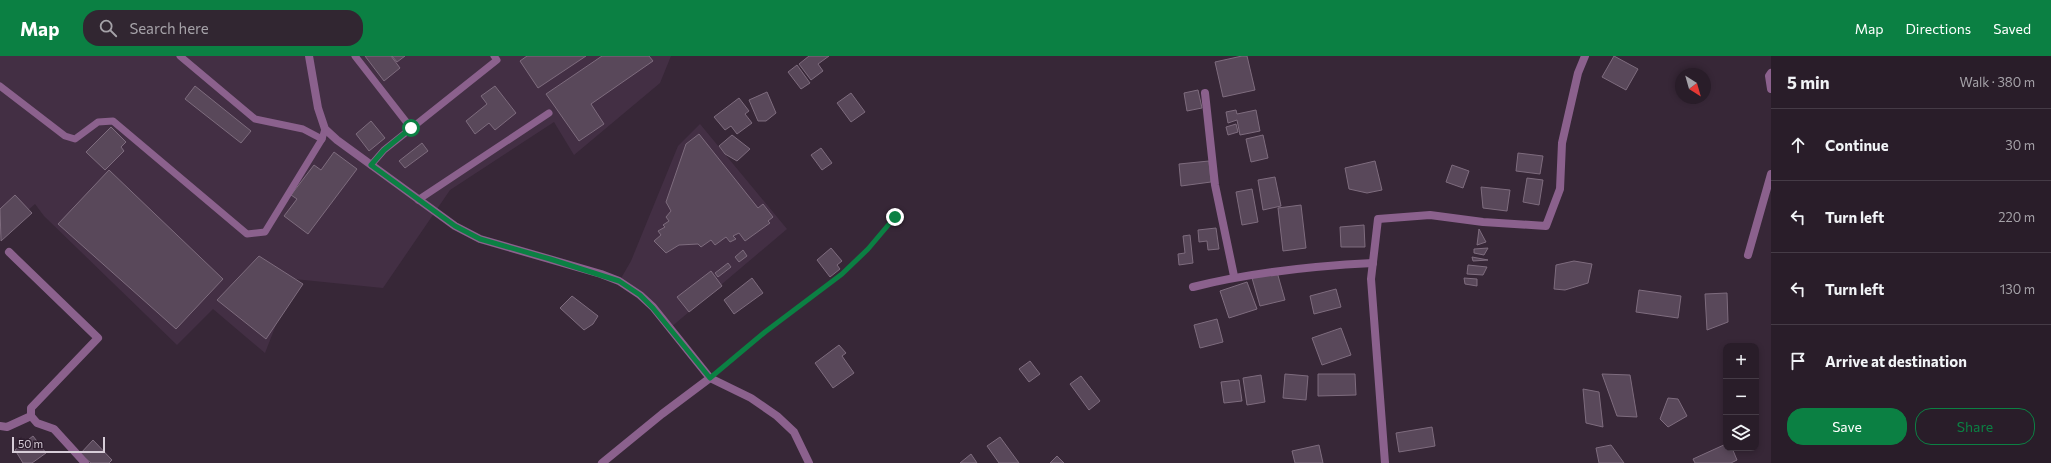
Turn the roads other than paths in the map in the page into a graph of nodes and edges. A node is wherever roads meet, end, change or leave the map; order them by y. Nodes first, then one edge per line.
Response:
1 (180, 56) edge
2 (308, 56) edge
3 (355, 56) edge
4 (494, 56) edge
5 (1585, 56) edge
6 (1771, 72) edge
7 (0, 86) edge
8 (1771, 89) edge
9 (1205, 92) dead end
10 (549, 113) dead end
11 (411, 128) junction
12 (325, 129) junction
13 (322, 139) junction
14 (371, 165) junction
15 (1771, 174) edge
16 (418, 200) junction
17 (9, 252) dead end
18 (1748, 255) dead end
19 (1373, 263) junction
20 (1234, 276) junction
21 (1193, 287) dead end
22 (710, 378) junction
23 (31, 416) junction
24 (0, 426) edge
25 (85, 463) edge
26 (602, 463) edge
27 (809, 463) edge
28 (1385, 463) edge

1 - 13 lane
2 - 12 street
3 - 11 lane
4 - 11 lane
5 - 19 street
6 - 8 street
7 - 13 lane
9 - 20 street
10 - 16 lane
11 - 14 lane
12 - 13 lane
12 - 14 street
14 - 16 street
15 - 18 street
16 - 22 street
17 - 23 street
19 - 20 street
19 - 28 street
20 - 21 street
22 - 26 street
22 - 27 street
23 - 24 street
23 - 25 street

